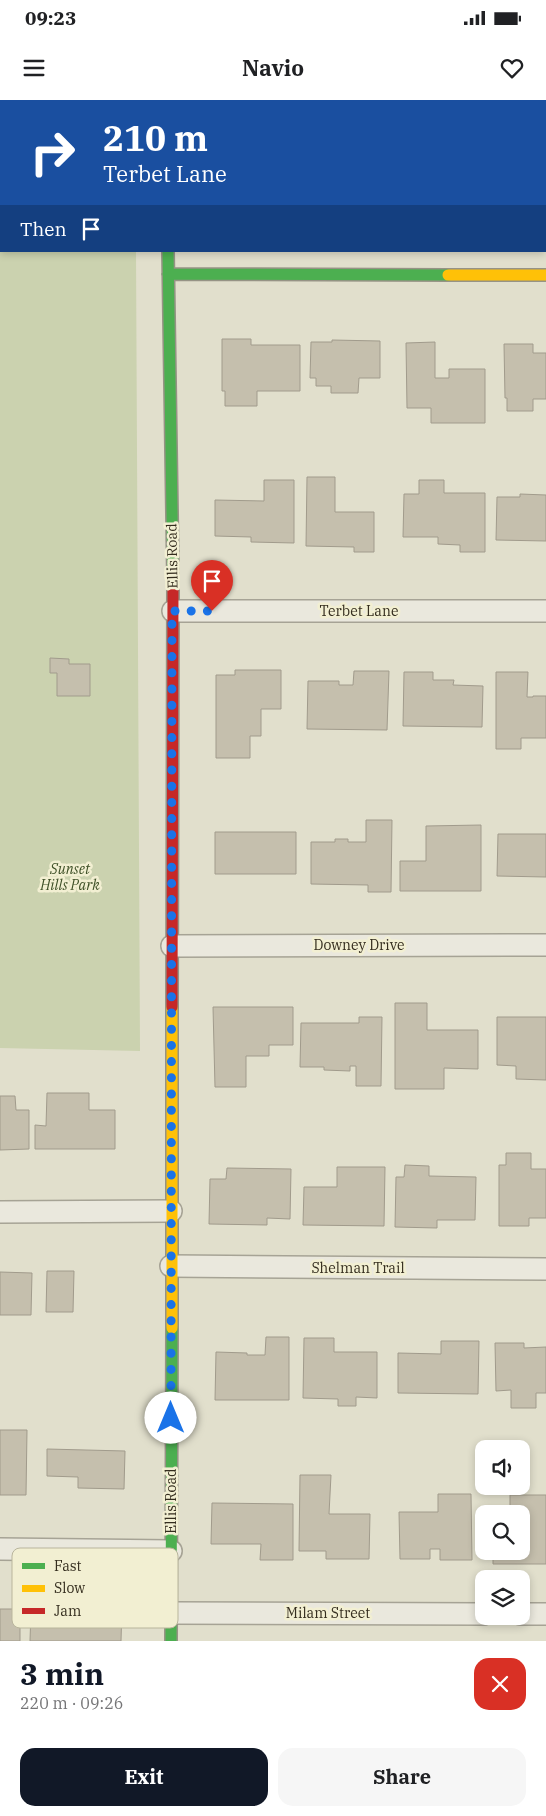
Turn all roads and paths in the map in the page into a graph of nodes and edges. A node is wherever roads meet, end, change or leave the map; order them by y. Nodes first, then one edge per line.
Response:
1 (168, 252) edge
2 (168, 274) junction
3 (546, 275) edge
4 (172, 611) junction
5 (546, 611) edge
6 (546, 945) edge
7 (172, 946) junction
8 (171, 1211) junction
9 (0, 1212) edge
10 (171, 1266) junction
11 (546, 1269) edge
12 (171, 1548) edge
13 (178, 1612) edge
14 (475, 1614) edge
15 (530, 1614) edge
16 (546, 1614) edge
17 (171, 1628) edge
18 (171, 1641) edge

1 - 2 street, Ellis Road
2 - 3 street
2 - 4 street, Ellis Road
4 - 5 street, Terbet Lane
4 - 7 street, Ellis Road
6 - 7 street, Downey Drive
7 - 8 street, Ellis Road
8 - 9 street
8 - 10 street, Ellis Road
10 - 11 street, Shelman Trail
10 - 12 street, Ellis Road
13 - 14 street, Milam Street
15 - 16 street
17 - 18 street, Ellis Road

